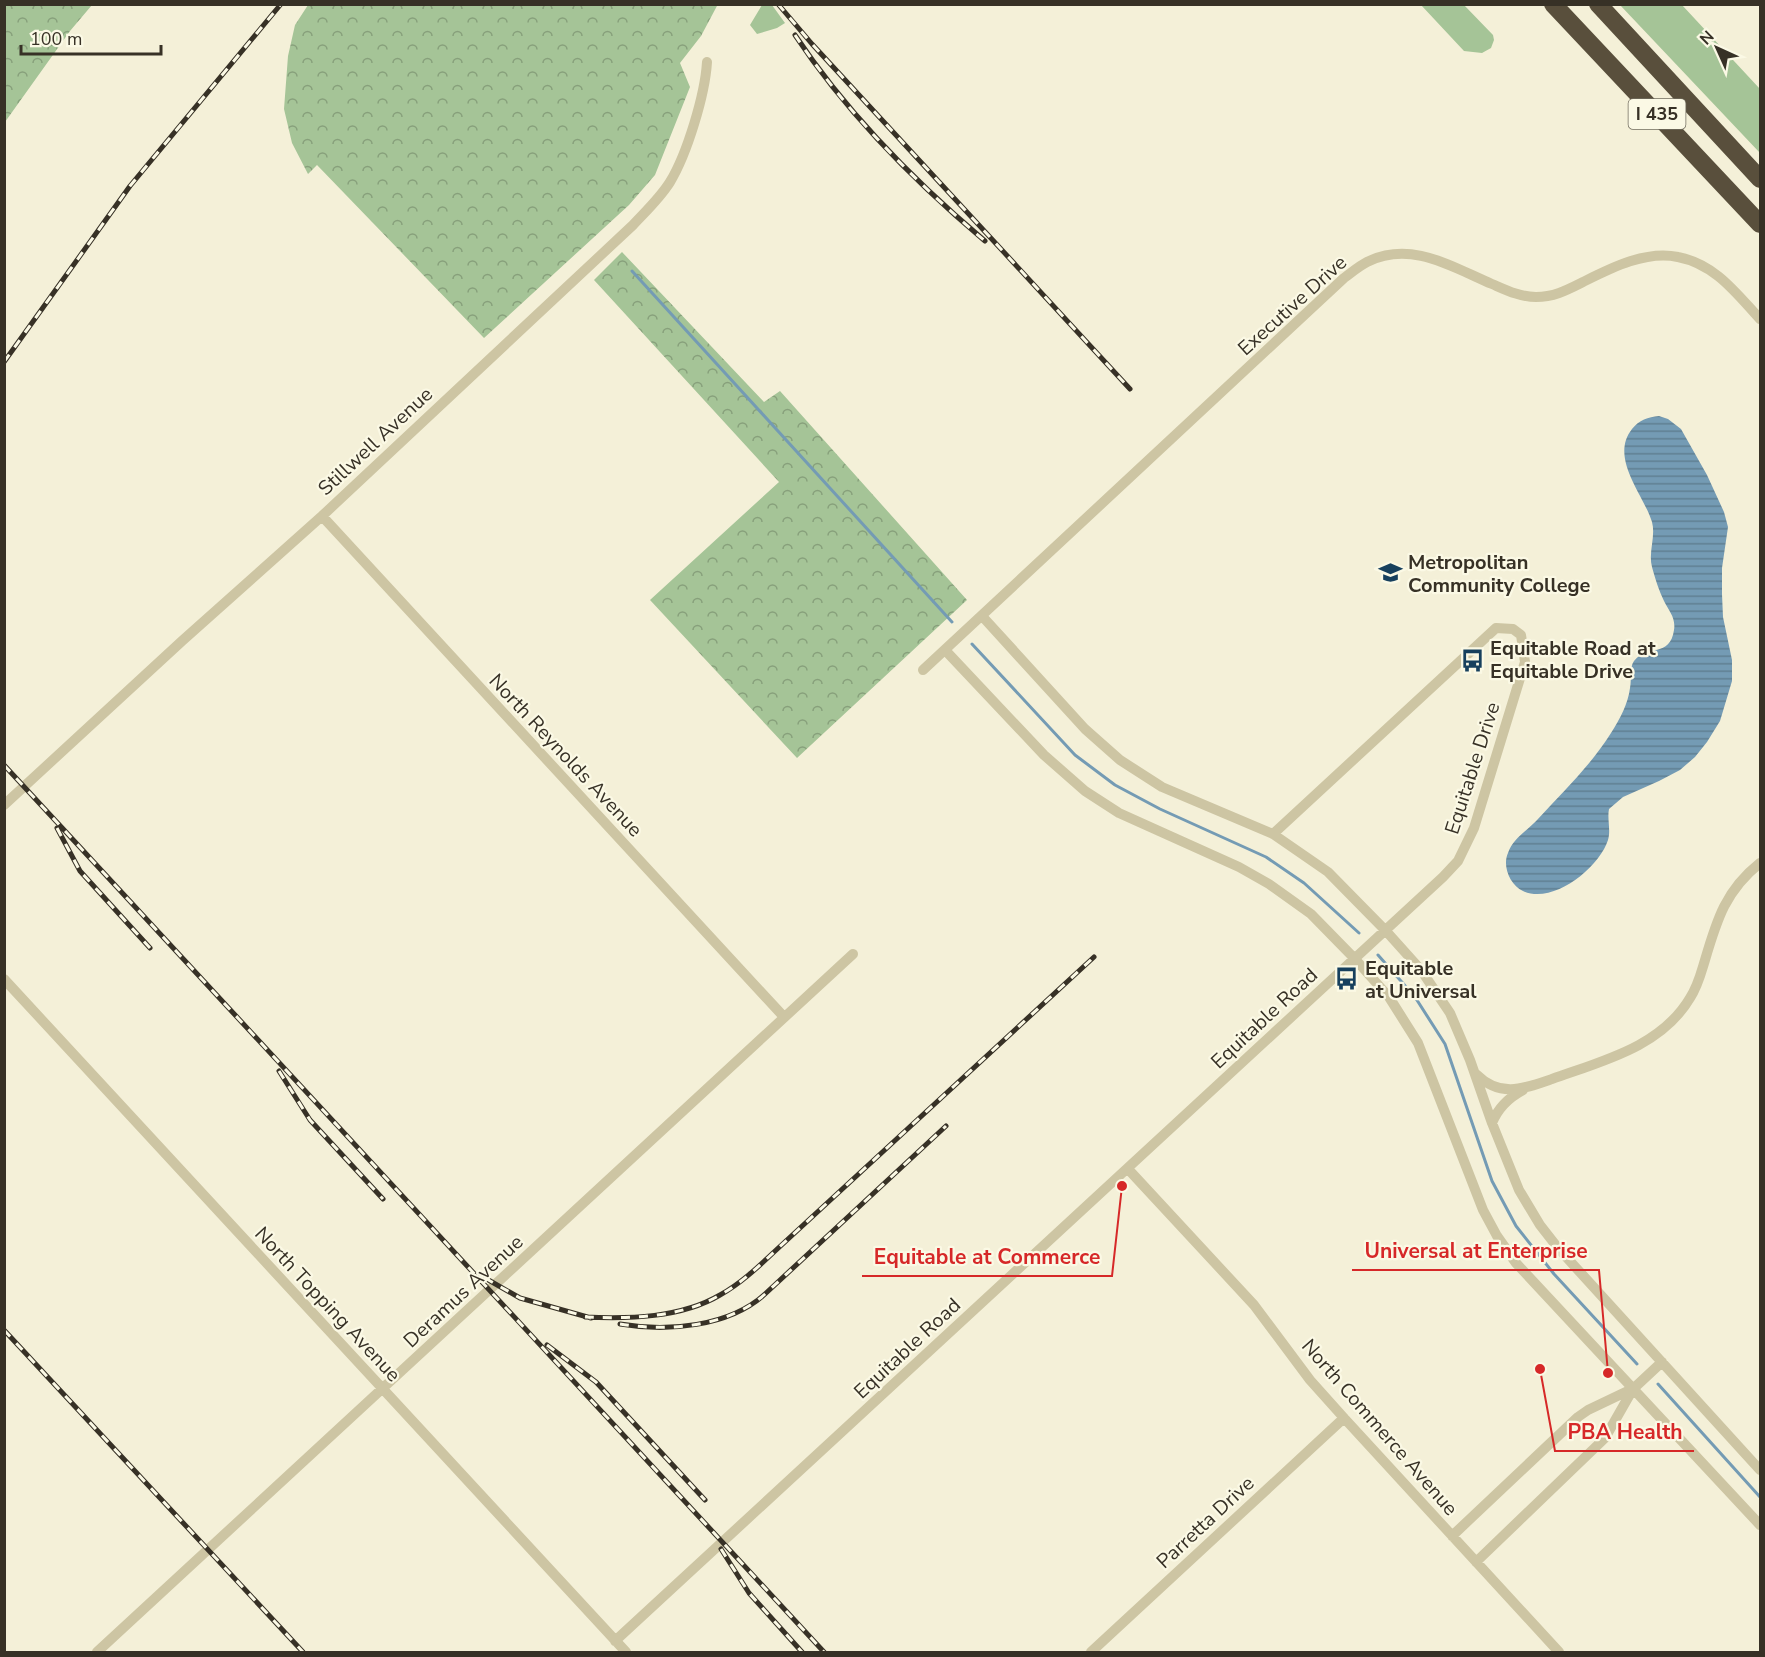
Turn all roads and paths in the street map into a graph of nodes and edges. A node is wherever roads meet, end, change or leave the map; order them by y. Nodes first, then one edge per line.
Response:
1 (1553, 4) edge
2 (1598, 4) edge
3 (707, 62) dead end
4 (1761, 179) edge
5 (1761, 224) edge
6 (1761, 319) edge
7 (322, 516) junction
8 (982, 616) junction
9 (945, 650) junction
10 (923, 670) dead end
11 (4, 805) edge
12 (1273, 834) junction
13 (1761, 863) edge
14 (1386, 931) junction
15 (853, 954) dead end
16 (1355, 959) junction
17 (4, 979) edge
18 (784, 1017) junction
19 (1474, 1072) junction
20 (1531, 1086) junction
21 (1492, 1123) junction
22 (1128, 1169) junction
23 (1662, 1362) junction
24 (383, 1389) junction
25 (1633, 1389) junction
26 (1344, 1418) junction
27 (1761, 1470) edge
28 (1761, 1525) edge
29 (1452, 1536) junction
30 (1476, 1562) junction
31 (615, 1641) junction
32 (97, 1653) edge
33 (626, 1653) edge
34 (1091, 1653) edge
35 (1559, 1653) edge

1 - 5 highway, I 435
2 - 4 highway, I 435
3 - 7 street, Stillwell Avenue
6 - 8 street, Executive Drive
7 - 11 street, Stillwell Avenue
7 - 18 street, North Reynolds Avenue
8 - 9 street, Executive Drive
8 - 12 street
9 - 10 street, Executive Drive
9 - 16 street
12 - 14 street
12 - 14 street, Equitable Drive
13 - 20 street
14 - 16 street, Equitable Drive
14 - 19 street
15 - 18 street, Deramus Avenue
16 - 22 street, Equitable Road
16 - 25 street
17 - 24 street, North Topping Avenue
18 - 24 street, Deramus Avenue
19 - 20 street
19 - 21 street
20 - 21 street
21 - 23 street
22 - 26 street, North Commerce Avenue
22 - 31 street, Equitable Road
23 - 25 street
23 - 27 street
24 - 31 street, North Topping Avenue
24 - 32 street, Deramus Avenue
25 - 28 street
25 - 29 street
25 - 30 street
26 - 29 street, North Commerce Avenue
26 - 34 street, Parretta Drive
29 - 30 street, North Commerce Avenue
30 - 35 street, North Commerce Avenue
31 - 33 street, North Topping Avenue

